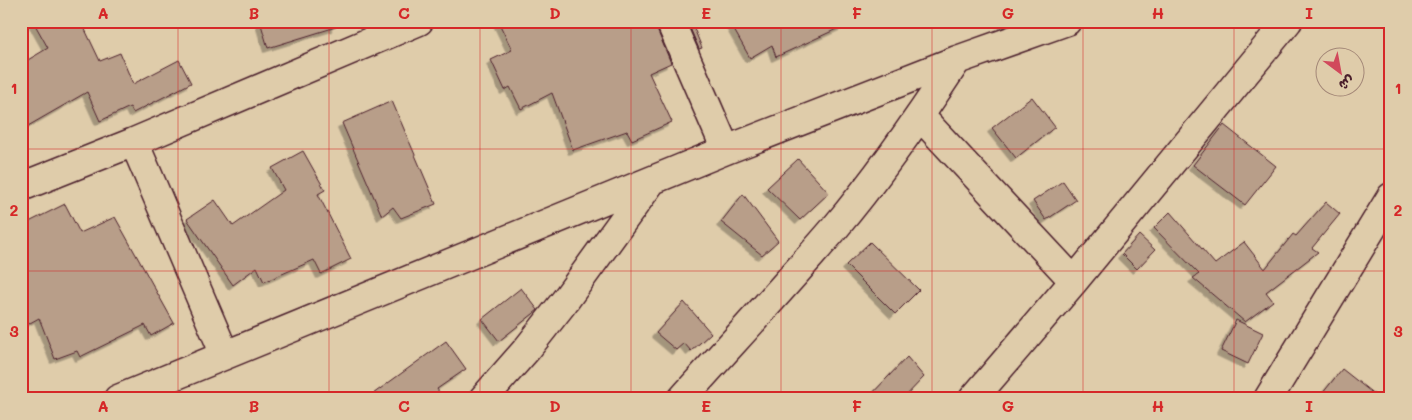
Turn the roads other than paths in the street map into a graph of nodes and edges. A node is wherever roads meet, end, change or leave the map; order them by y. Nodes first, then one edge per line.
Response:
1 (419, 21) edge
2 (670, 21) edge
3 (1068, 21) edge
4 (1288, 21) edge
5 (957, 60) junction
6 (920, 116) junction
7 (134, 142) junction
8 (726, 150) junction
9 (651, 182) junction
10 (21, 187) edge
11 (1391, 197) edge
12 (1074, 281) junction
13 (225, 355) junction
14 (118, 399) edge
15 (483, 399) edge
16 (682, 399) edge
17 (973, 399) edge
18 (1268, 399) edge

1 - 7 street
2 - 8 street
3 - 5 street
4 - 12 street
5 - 6 street
5 - 8 street
6 - 12 street
6 - 16 street
7 - 10 street
7 - 13 street
8 - 9 street
9 - 13 street
9 - 15 street
11 - 18 street
12 - 17 street
13 - 14 street

